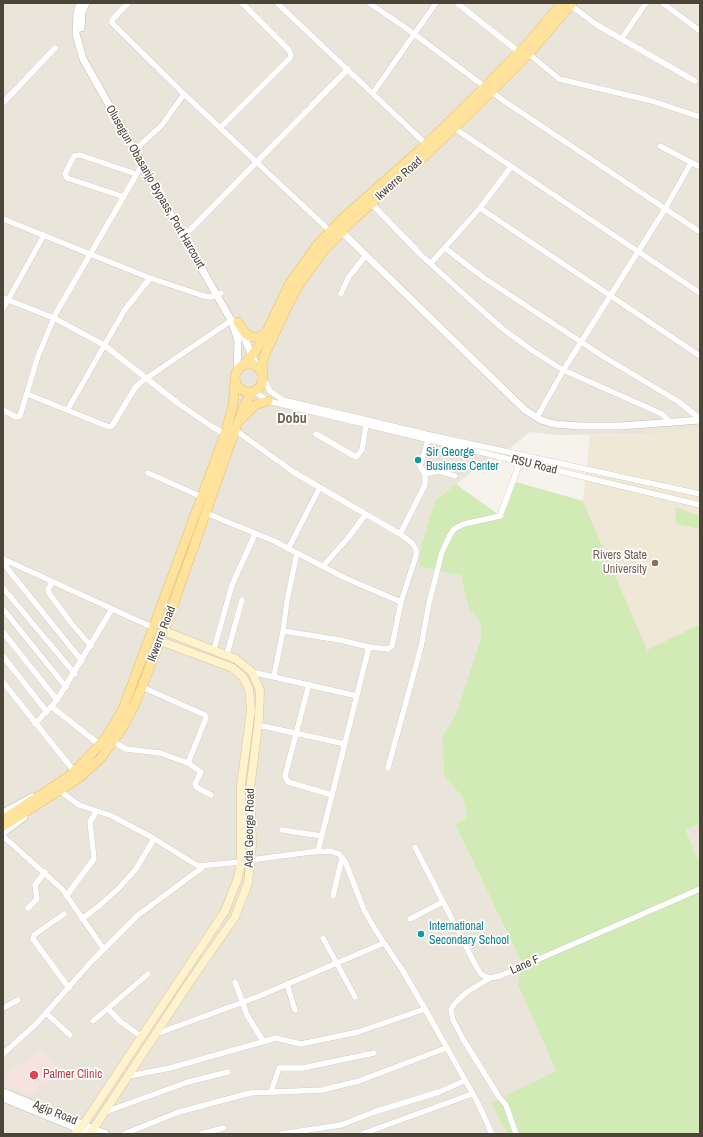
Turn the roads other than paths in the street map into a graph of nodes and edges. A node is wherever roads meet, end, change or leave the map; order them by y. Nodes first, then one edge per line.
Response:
1 (80, 3) edge
2 (86, 3) edge
3 (128, 3) edge
4 (242, 3) edge
5 (277, 3) edge
6 (370, 3) edge
7 (436, 3) edge
8 (457, 3) edge
9 (646, 3) edge
10 (663, 3) edge
11 (568, 4) edge
12 (700, 31) edge
13 (414, 34) junction
14 (622, 38) junction
15 (56, 48) dead end
16 (524, 53) junction
17 (348, 69) junction
18 (695, 81) dead end
19 (489, 89) junction
20 (373, 93) junction
21 (184, 94) junction
22 (3, 103) edge
23 (700, 117) edge
24 (220, 128) junction
25 (454, 128) junction
26 (426, 144) junction
27 (660, 146) dead end
28 (137, 148) junction
29 (256, 162) junction
30 (691, 163) junction
31 (142, 165) junction
32 (511, 167) junction
33 (700, 167) edge
34 (136, 174) junction
35 (124, 197) junction
36 (371, 203) junction
37 (480, 208) junction
38 (665, 209) junction
39 (3, 219) edge
40 (330, 231) junction
41 (341, 231) junction
42 (700, 232) edge
43 (187, 233) junction
44 (44, 235) junction
45 (445, 248) junction
46 (639, 251) junction
47 (92, 254) junction
48 (366, 255) junction
49 (430, 263) junction
50 (150, 278) junction
51 (700, 293) edge
52 (220, 294) junction
53 (341, 294) dead end
54 (610, 294) junction
55 (5, 299) edge
56 (3, 309) edge
57 (54, 318) junction
58 (235, 321) junction
59 (266, 333) junction
60 (581, 341) junction
61 (104, 345) junction
62 (251, 356) junction
63 (700, 356) edge
64 (244, 365) junction
65 (256, 365) junction
66 (563, 370) junction
67 (237, 371) junction
68 (146, 378) junction
69 (263, 378) junction
70 (235, 381) junction
71 (253, 392) junction
72 (27, 394) junction
73 (268, 401) junction
74 (3, 410) edge
75 (68, 410) junction
76 (537, 417) junction
77 (700, 420) edge
78 (670, 423) junction
79 (366, 425) junction
80 (236, 427) junction
81 (225, 434) junction
82 (316, 434) dead end
83 (429, 437) junction
84 (520, 462) junction
85 (148, 473) dead end
86 (425, 474) junction
87 (454, 476) dead end
88 (320, 487) junction
89 (700, 494) edge
90 (202, 497) junction
91 (700, 505) edge
92 (206, 512) junction
93 (366, 514) junction
94 (256, 534) junction
95 (400, 534) junction
96 (288, 549) junction
97 (297, 553) junction
98 (5, 560) edge
99 (322, 566) junction
100 (52, 582) junction
101 (3, 588) edge
102 (242, 600) dead end
103 (401, 602) junction
104 (3, 608) edge
105 (112, 610) junction
106 (154, 628) junction
107 (164, 631) junction
108 (283, 631) junction
109 (3, 632) edge
110 (160, 641) junction
111 (92, 646) junction
112 (369, 648) junction
113 (214, 649) junction
114 (227, 654) junction
115 (3, 656) edge
116 (82, 661) junction
117 (252, 672) junction
118 (74, 674) junction
119 (274, 676) junction
120 (3, 682) edge
121 (309, 684) junction
122 (66, 687) junction
123 (142, 688) junction
124 (357, 696) junction
125 (57, 700) junction
126 (52, 707) junction
127 (47, 712) junction
128 (35, 724) junction
129 (258, 725) junction
130 (296, 733) junction
131 (114, 742) junction
132 (345, 744) junction
133 (100, 745) junction
134 (188, 763) junction
135 (388, 768) dead end
136 (74, 771) junction
137 (60, 791) junction
138 (45, 792) junction
139 (211, 795) dead end
140 (332, 795) junction
141 (37, 806) junction
142 (96, 812) junction
143 (3, 813) edge
144 (3, 819) edge
145 (3, 826) edge
146 (282, 830) dead end
147 (3, 833) edge
148 (3, 836) edge
149 (322, 836) junction
150 (154, 839) junction
151 (415, 847) dead end
152 (318, 851) junction
153 (342, 858) junction
154 (250, 860) junction
155 (241, 862) junction
156 (203, 867) junction
157 (45, 872) junction
158 (700, 889) edge
159 (67, 895) junction
160 (333, 896) dead end
161 (443, 902) junction
162 (28, 908) dead end
163 (64, 914) dead end
164 (82, 919) junction
165 (410, 919) dead end
166 (323, 938) dead end
167 (384, 943) junction
168 (103, 948) junction
169 (336, 964) junction
170 (148, 974) dead end
171 (490, 978) junction
172 (235, 982) dead end
173 (287, 984) junction
174 (69, 988) junction
175 (355, 997) dead end
176 (18, 1000) dead end
177 (242, 1002) junction
178 (3, 1008) edge
179 (108, 1009) junction
180 (425, 1009) junction
181 (295, 1010) dead end
182 (46, 1014) junction
183 (93, 1021) dead end
184 (155, 1034) junction
185 (70, 1035) dead end
186 (142, 1037) junction
187 (263, 1041) junction
188 (446, 1048) junction
189 (374, 1053) dead end
190 (3, 1054) edge
191 (228, 1072) dead end
192 (129, 1076) junction
193 (464, 1081) junction
194 (3, 1092) edge
195 (271, 1092) junction
196 (472, 1094) junction
197 (3, 1098) edge
198 (105, 1112) junction
199 (223, 1128) dead end
200 (79, 1129) edge
201 (91, 1133) edge
202 (106, 1134) edge
203 (124, 1134) edge
204 (201, 1134) edge
205 (281, 1134) edge
206 (362, 1134) edge
207 (492, 1134) edge
208 (516, 1134) edge

1 - 31 street, Olusegun Obasanjo Bypass, Port Harcourt
2 - 28 street, Olusegun Obasanjo Bypass, Port Harcourt
3 - 21 street
4 - 24 street
5 - 17 street
6 - 13 street
7 - 13 street
8 - 16 street
9 - 14 street
10 - 12 street
11 - 14 street
11 - 16 main road, Ikwerre Road
13 - 19 street
13 - 20 street
14 - 18 street
15 - 22 street
16 - 19 main road, Ikwerre Road
16 - 23 street
17 - 20 street
17 - 29 street
19 - 25 main road, Ikwerre Road
19 - 26 main road, Ikwerre Road
19 - 38 street
20 - 26 street
21 - 24 street
21 - 28 street
24 - 29 street
25 - 32 street
25 - 36 main road, Ikwerre Road
26 - 40 main road, Ikwerre Road
27 - 30 street
28 - 43 street, Olusegun Obasanjo Bypass, Port Harcourt
29 - 40 street
29 - 43 street
30 - 33 street
30 - 38 street
31 - 34 street
31 - 52 street, Olusegun Obasanjo Bypass, Port Harcourt
32 - 37 street
32 - 46 street
34 - 35 street
34 - 35 street
35 - 47 street
36 - 41 main road, Ikwerre Road
36 - 49 street
37 - 45 street
37 - 54 street
38 - 42 street
38 - 46 street
39 - 44 street
40 - 59 main road, Ikwerre Road
41 - 48 street
41 - 69 main road, Ikwerre Road
43 - 52 street, Olusegun Obasanjo Bypass, Port Harcourt
44 - 47 street
44 - 55 street
45 - 49 street
45 - 60 street
46 - 51 street
46 - 54 street
47 - 50 street
47 - 57 street
48 - 53 street
48 - 76 street
49 - 66 street
50 - 52 street
50 - 61 street
52 - 58 street, Olusegun Obasanjo Bypass, Port Harcourt
54 - 60 street
54 - 63 street
55 - 56 street
55 - 57 street
57 - 61 street
57 - 72 street
58 - 59 main road
58 - 62 street, Olusegun Obasanjo Bypass, Port Harcourt
58 - 67 street, Olusegun Obasanjo Bypass, Port Harcourt
58 - 68 street
59 - 62 main road, Ikwerre Road
60 - 66 street
60 - 77 street
61 - 68 street
61 - 75 street
62 - 64 main road, Ikwerre Road
62 - 65 street, Olusegun Obasanjo Bypass, Port Harcourt
64 - 65 main road
64 - 67 main road
65 - 69 main road
66 - 76 street
66 - 78 street
67 - 70 main road
68 - 75 street
68 - 81 street
69 - 71 main road
69 - 83 street, RSU Road
70 - 71 main road
70 - 81 main road, Ikwerre Road
71 - 73 street, RSU Road
71 - 80 main road, Ikwerre Road
72 - 74 street
72 - 75 street
73 - 79 street, RSU Road
73 - 80 main road
76 - 78 street
77 - 78 street
79 - 82 street
79 - 83 street, RSU Road
80 - 88 street
80 - 92 main road, Ikwerre Road
81 - 90 main road, Ikwerre Road
83 - 84 street, RSU Road
83 - 86 street
83 - 89 street, RSU Road
84 - 91 street, RSU Road
84 - 135 street
85 - 90 street
86 - 87 street
86 - 95 street
88 - 93 street
88 - 96 street
90 - 106 main road, Ikwerre Road
92 - 94 street
92 - 107 main road, Ikwerre Road
93 - 95 street
93 - 99 street
94 - 96 street
94 - 113 street
95 - 103 street
96 - 97 street
97 - 99 street
97 - 108 street
98 - 100 street
98 - 116 street
99 - 103 street
100 - 105 street
100 - 111 street
101 - 118 street
102 - 114 street
103 - 112 street
104 - 122 street
105 - 106 street
105 - 111 street
106 - 133 main road, Ikwerre Road
107 - 110 main road, Ikwerre Road
107 - 113 main road, Ada George Road
108 - 112 street
108 - 119 street
109 - 125 street
110 - 123 main road, Ikwerre Road
110 - 155 main road, Ada George Road
111 - 116 street
112 - 124 street
113 - 114 main road, Ada George Road
114 - 117 main road, Ada George Road
115 - 127 street
116 - 118 street
117 - 119 street
117 - 129 main road, Ada George Road
118 - 122 street
119 - 121 street
120 - 128 street
121 - 124 street
121 - 130 street
122 - 125 street
123 - 131 main road, Ikwerre Road
123 - 134 street
124 - 132 street
125 - 126 street
126 - 127 street
126 - 133 street
127 - 128 street
128 - 136 street
129 - 130 street
129 - 154 main road, Ada George Road
130 - 132 street
130 - 140 street
131 - 134 street
131 - 137 main road, Ikwerre Road
132 - 140 street
133 - 136 main road, Ikwerre Road
134 - 139 street
136 - 138 main road, Ikwerre Road
137 - 141 main road, Ikwerre Road
137 - 142 street
138 - 143 street
138 - 144 main road, Ikwerre Road
140 - 149 street
141 - 145 main road, Ikwerre Road
141 - 147 street
142 - 150 street
142 - 159 street
146 - 149 street
148 - 157 street
149 - 152 street
150 - 156 street
150 - 164 street
151 - 161 street
152 - 153 street
152 - 154 street
153 - 160 street
153 - 167 street
154 - 184 main road, Ada George Road
155 - 156 street
155 - 186 main road, Ada George Road
156 - 168 street
157 - 159 street
157 - 162 street
158 - 171 street, Lane F
159 - 164 street
161 - 165 street
161 - 171 street
163 - 174 street
164 - 168 street
166 - 169 street
167 - 169 street
167 - 180 street
168 - 174 street
169 - 173 street
169 - 175 street
170 - 179 street
171 - 208 street, Lane F
172 - 177 street
173 - 177 street
173 - 181 street
174 - 182 street
176 - 178 street
177 - 184 street
177 - 187 street
179 - 183 street
179 - 186 street
180 - 187 street
180 - 188 street
182 - 185 street
182 - 190 street
184 - 192 main road, Ada George Road
186 - 200 main road, Ada George Road
187 - 192 street
188 - 193 street
188 - 195 street
189 - 195 street
191 - 198 street
192 - 198 main road, Ada George Road
193 - 196 street
193 - 205 street
194 - 200 street, Agip Road
195 - 203 street
196 - 206 street
196 - 207 street
197 - 200 street, Agip Road
198 - 201 main road, Ada George Road
199 - 204 street
200 - 201 street, Agip Road
201 - 202 street, Agip Road

